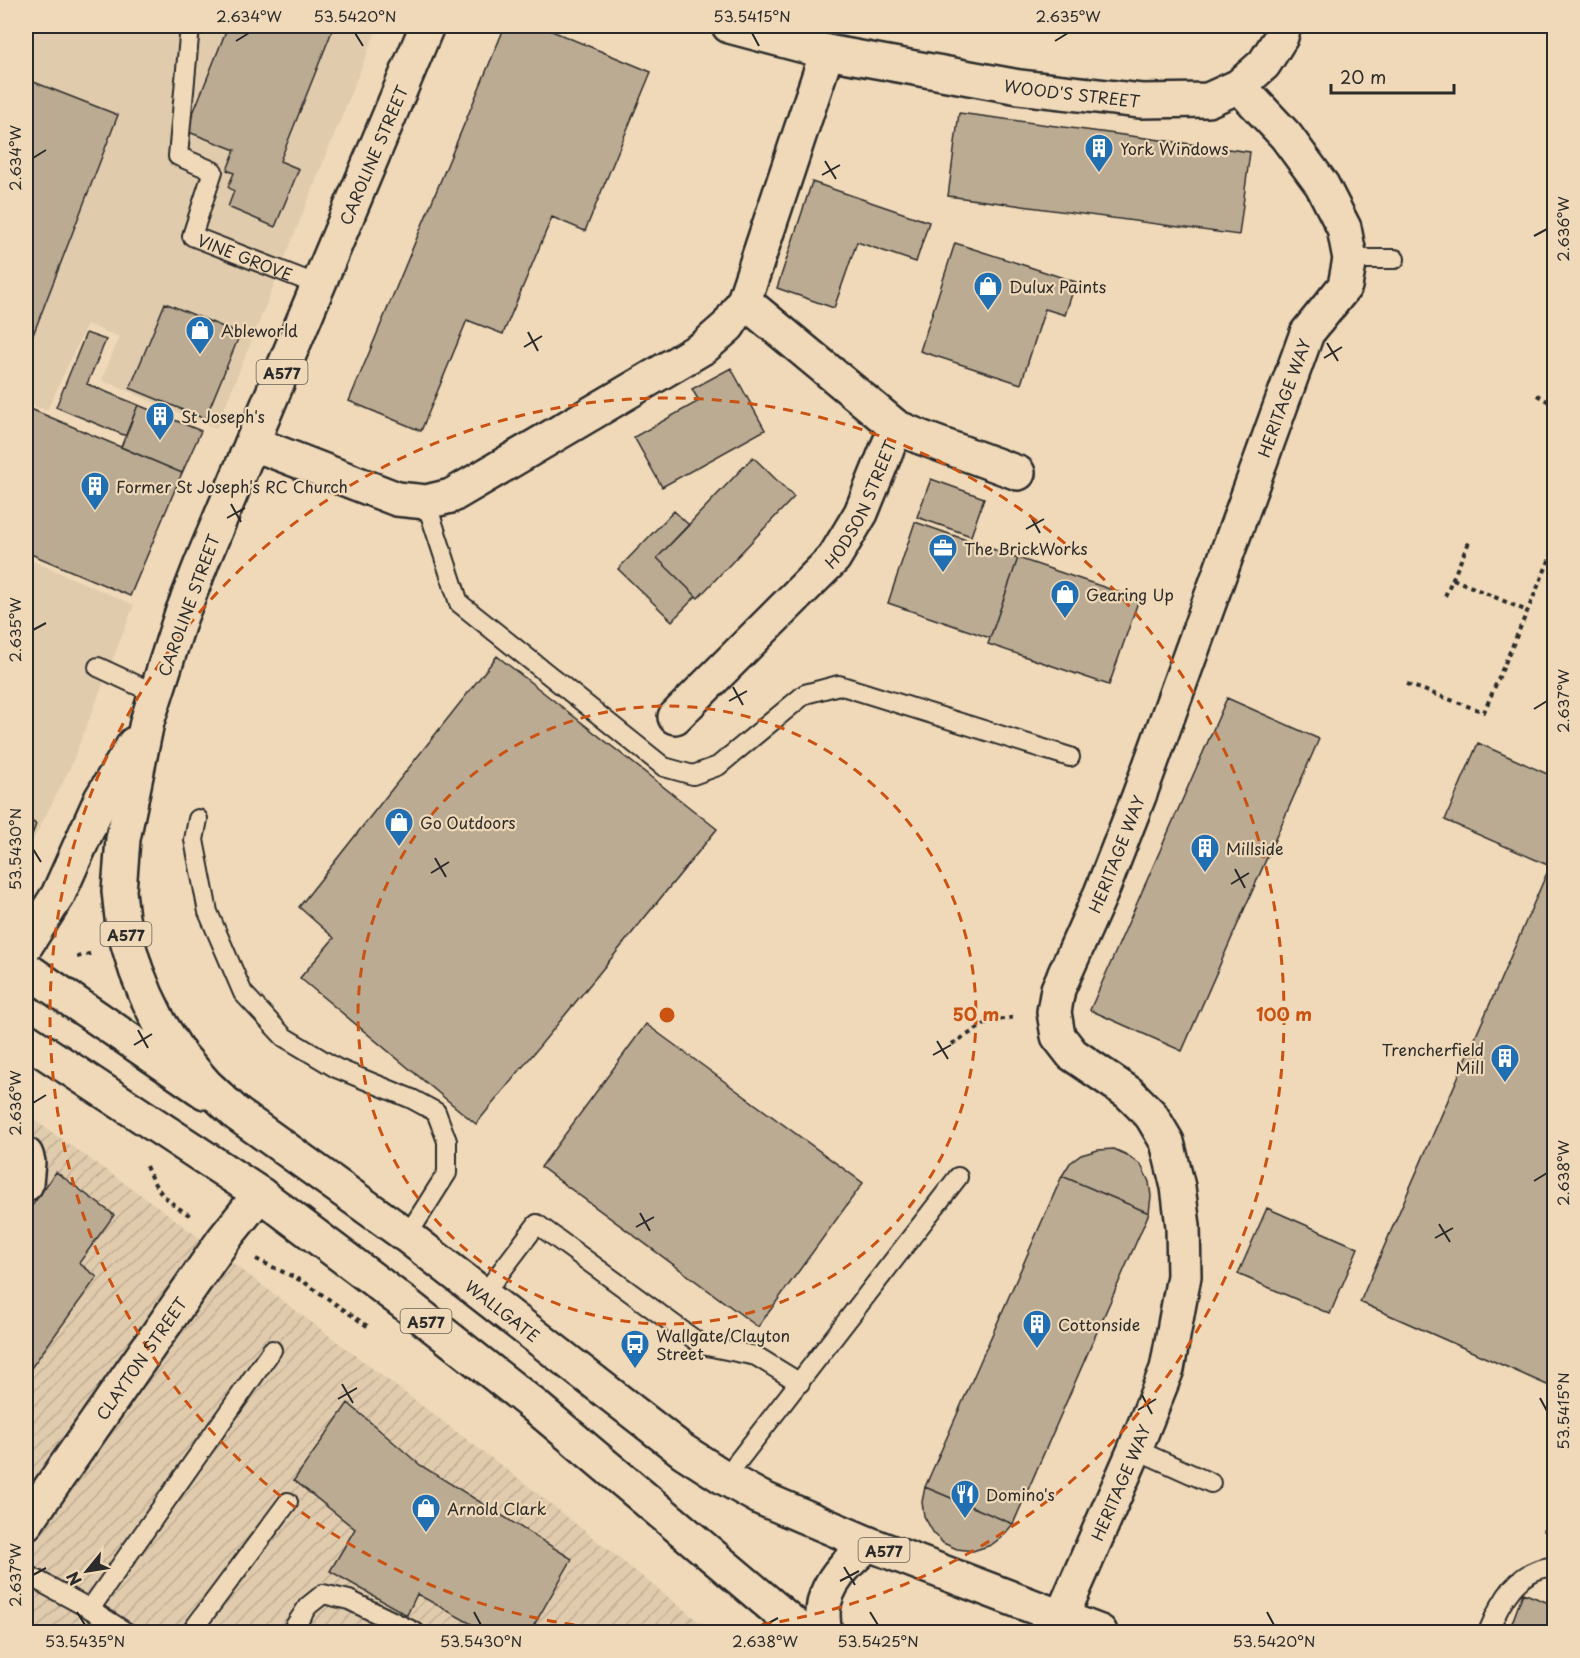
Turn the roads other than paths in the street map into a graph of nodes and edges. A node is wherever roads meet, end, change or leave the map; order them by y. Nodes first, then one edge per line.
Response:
1 (190, 26) edge
2 (427, 26) edge
3 (729, 26) edge
4 (1284, 26) edge
5 (827, 52) junction
6 (1239, 86) junction
7 (1350, 259) junction
8 (1395, 259) dead end
9 (318, 285) junction
10 (744, 301) junction
11 (896, 427) junction
12 (252, 443) junction
13 (1018, 472) dead end
14 (426, 502) junction
15 (98, 667) dead end
16 (152, 708) junction
17 (675, 717) dead end
18 (1070, 757) dead end
19 (198, 819) dead end
20 (26, 945) edge
21 (26, 969) edge
22 (26, 1040) edge
23 (237, 1114) junction
24 (26, 1155) edge
25 (958, 1177) dead end
26 (26, 1184) edge
27 (260, 1194) junction
28 (407, 1236) junction
29 (484, 1294) junction
30 (272, 1350) dead end
31 (800, 1383) junction
32 (1135, 1449) junction
33 (724, 1478) junction
34 (1211, 1483) dead end
35 (288, 1502) dead end
36 (26, 1523) edge
37 (869, 1544) junction
38 (1554, 1567) edge
39 (26, 1574) edge
40 (90, 1609) junction
41 (1061, 1618) junction
42 (126, 1632) edge
43 (192, 1632) edge
44 (291, 1632) edge
45 (415, 1632) edge
46 (803, 1632) edge
47 (824, 1632) edge
48 (1100, 1632) edge
49 (1488, 1632) edge

1 - 9 lane, VINE GROVE
2 - 9 main road, CAROLINE STREET / A577
3 - 5 main road, WOOD'S STREET
4 - 6 main road, WOOD'S STREET
5 - 6 main road, WOOD'S STREET
5 - 10 main road
6 - 7 main road, HERITAGE WAY
7 - 8 lane
7 - 32 main road, HERITAGE WAY
9 - 12 main road, CAROLINE STREET / A577
10 - 11 main road, HODSON STREET
10 - 14 main road
11 - 13 main road
11 - 17 main road, HODSON STREET
12 - 14 main road
12 - 16 main road, CAROLINE STREET / A577
14 - 18 lane
15 - 16 lane
16 - 20 main road, A577
16 - 23 main road, CAROLINE STREET / A577
19 - 28 lane
21 - 23 main road, WALLGATE
22 - 27 main road, A577
23 - 28 main road, WALLGATE / A577
24 - 26 main road
25 - 31 lane
27 - 36 main road, CLAYTON STREET
27 - 46 main road, A577
28 - 29 main road, WALLGATE / A577
29 - 31 lane
29 - 33 main road, WALLGATE / A577
30 - 40 lane
31 - 33 lane
32 - 34 lane
32 - 41 main road, HERITAGE WAY
33 - 37 main road, WALLGATE / A577
35 - 43 lane
37 - 41 main road, WALLGATE / A577
37 - 47 main road
38 - 49 lane
39 - 40 lane
40 - 42 lane
41 - 48 main road, A577
44 - 45 lane

